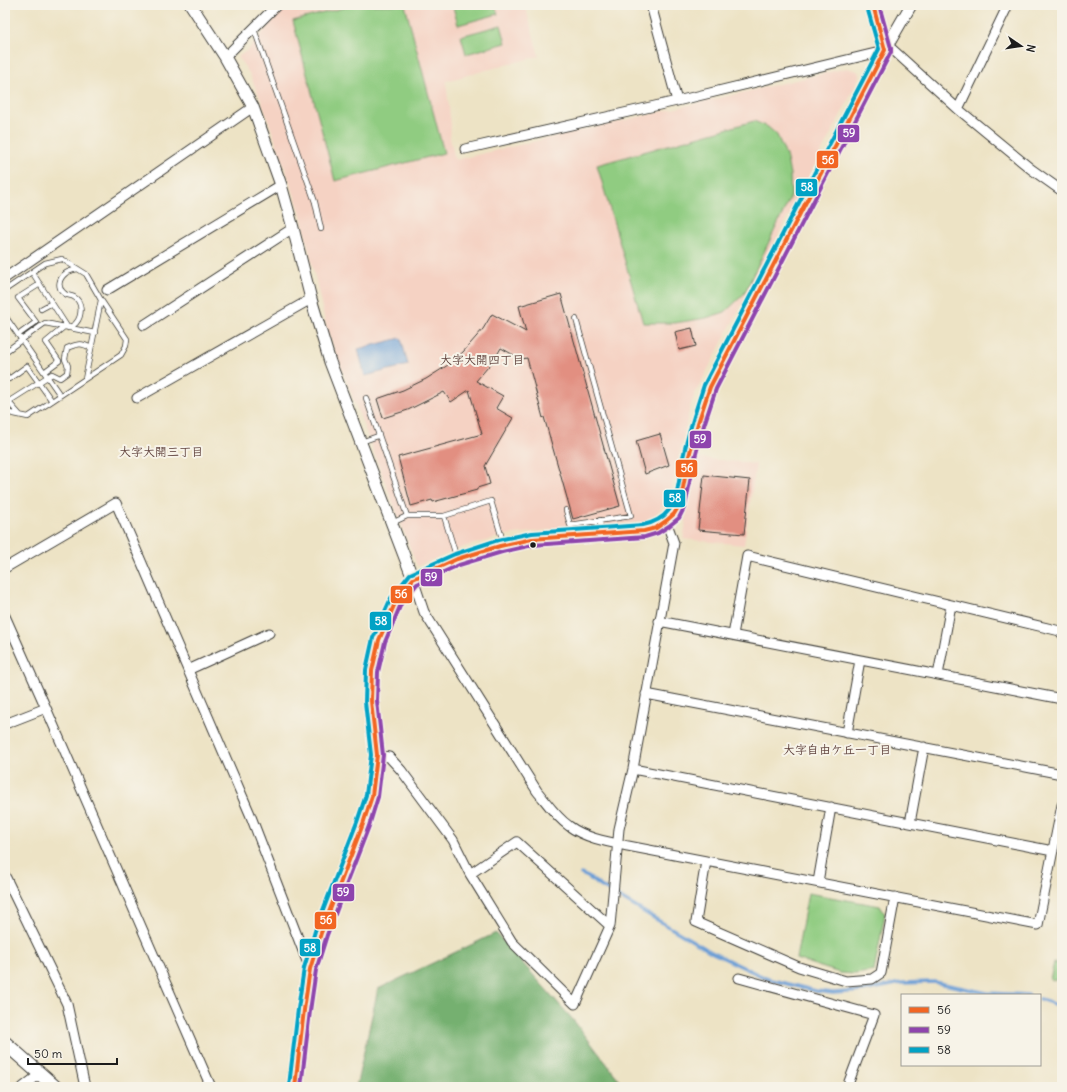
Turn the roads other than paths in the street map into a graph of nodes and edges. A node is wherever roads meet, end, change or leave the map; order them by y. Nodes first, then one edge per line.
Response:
1 (191, 5) edge
2 (277, 5) edge
3 (650, 5) edge
4 (873, 5) edge
5 (911, 5) edge
6 (1008, 5) edge
7 (254, 29) junction
8 (886, 50) junction
9 (226, 57) junction
10 (677, 101) junction
11 (253, 107) junction
12 (958, 109) junction
13 (465, 149) dead end
14 (280, 185) junction
15 (1062, 191) edge
16 (293, 228) junction
17 (321, 229) dead end
18 (78, 269) junction
19 (32, 272) junction
20 (5, 278) edge
21 (40, 284) junction
22 (5, 290) edge
23 (107, 290) dead end
24 (311, 299) junction
25 (101, 300) junction
26 (52, 303) junction
27 (41, 309) dead end
28 (5, 317) edge
29 (576, 319) dead end
30 (144, 325) dead end
31 (66, 327) junction
32 (95, 333) junction
33 (18, 335) junction
34 (22, 340) junction
35 (91, 348) junction
36 (5, 352) edge
37 (44, 372) junction
38 (5, 373) edge
39 (47, 377) junction
40 (85, 379) junction
41 (39, 382) junction
42 (60, 396) junction
43 (137, 398) dead end
44 (366, 398) dead end
45 (7, 400) edge
46 (52, 400) junction
47 (5, 412) edge
48 (20, 415) junction
49 (378, 436) junction
50 (361, 442) junction
51 (566, 510) dead end
52 (406, 516) junction
53 (444, 516) junction
54 (600, 520) junction
55 (666, 521) junction
56 (392, 523) junction
57 (601, 534) junction
58 (504, 545) junction
59 (457, 559) junction
60 (5, 568) edge
61 (413, 579) junction
62 (951, 605) junction
63 (5, 616) edge
64 (659, 620) junction
65 (269, 633) dead end
66 (1062, 634) edge
67 (733, 635) junction
68 (860, 660) junction
69 (188, 670) junction
70 (938, 675) junction
71 (646, 694) junction
72 (1062, 699) edge
73 (46, 708) junction
74 (5, 724) edge
75 (847, 733) junction
76 (924, 747) junction
77 (377, 755) junction
78 (633, 768) junction
79 (1062, 774) edge
80 (1062, 805) edge
81 (831, 807) junction
82 (910, 823) junction
83 (618, 844) junction
84 (1053, 851) junction
85 (706, 861) junction
86 (470, 874) junction
87 (5, 876) edge
88 (818, 882) junction
89 (895, 897) junction
90 (610, 926) junction
91 (310, 970) junction
92 (739, 978) dead end
93 (5, 1042) edge
94 (40, 1074) junction
95 (23, 1087) edge
96 (54, 1087) edge
97 (85, 1087) edge
98 (211, 1087) edge
99 (295, 1087) edge
100 (847, 1087) edge

1 - 9 street
2 - 7 street
3 - 10 street
4 - 8 street
5 - 8 street
6 - 12 street
7 - 9 street
7 - 17 lane
8 - 10 street
8 - 12 street
8 - 55 street
9 - 11 street
10 - 13 street
11 - 14 street
11 - 20 street
12 - 15 street
14 - 16 street
14 - 23 street
16 - 24 street
16 - 30 street
18 - 19 lane
18 - 25 lane
18 - 31 lane
19 - 21 lane
19 - 22 lane
21 - 26 lane
21 - 33 lane
24 - 43 street
24 - 50 street
25 - 32 lane
25 - 40 lane
26 - 27 lane
26 - 31 lane
28 - 33 lane
29 - 54 lane
31 - 32 lane
31 - 34 lane
31 - 37 lane
32 - 35 lane
33 - 34 lane
34 - 36 lane
34 - 37 lane
35 - 39 lane
35 - 40 lane
37 - 39 lane
38 - 41 lane
39 - 41 lane
39 - 42 lane
40 - 42 lane
41 - 45 lane
41 - 46 lane
42 - 46 lane
44 - 49 lane
45 - 48 lane
46 - 48 lane
47 - 48 lane
49 - 50 lane
49 - 52 lane
50 - 56 street
51 - 54 lane
52 - 53 lane
52 - 56 lane
53 - 58 lane
53 - 59 lane
54 - 57 lane
55 - 57 street
55 - 64 street
56 - 61 street
57 - 58 street
58 - 59 street
59 - 61 street
60 - 69 street
61 - 77 street
61 - 83 street
62 - 66 street
62 - 67 street
62 - 70 street
63 - 73 street
64 - 67 street
64 - 71 street
65 - 69 street
67 - 68 street
68 - 70 street
68 - 75 street
69 - 91 street
70 - 72 street
71 - 75 street
71 - 78 street
73 - 74 street
73 - 98 street
75 - 76 street
76 - 79 street
76 - 82 street
77 - 86 street
77 - 91 street
78 - 81 street
78 - 83 street
80 - 84 street
81 - 82 street
81 - 88 street
82 - 84 street
83 - 85 street
83 - 90 street
84 - 89 street
85 - 88 street
85 - 89 street
86 - 90 street
86 - 90 street
87 - 97 street
88 - 89 street
91 - 99 street
92 - 100 street
93 - 94 main road
94 - 95 street
94 - 96 main road

